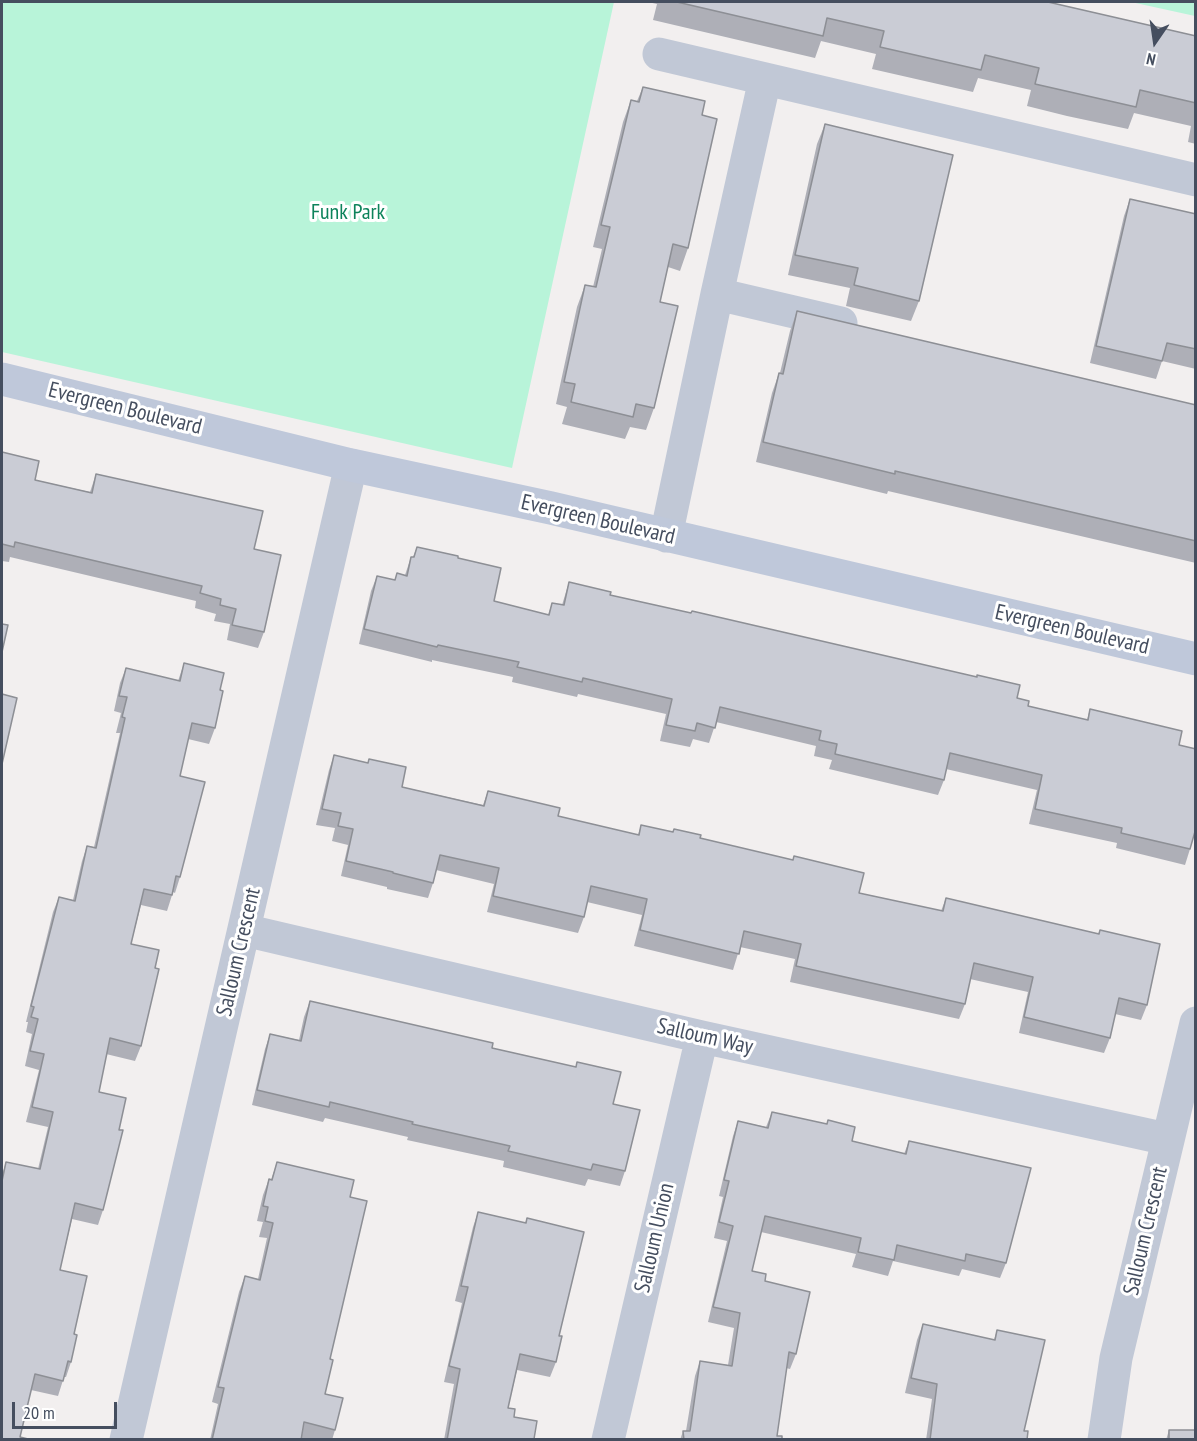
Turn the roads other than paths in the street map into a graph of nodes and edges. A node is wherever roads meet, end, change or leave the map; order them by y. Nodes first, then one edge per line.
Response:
1 (659, 54) dead end
2 (765, 79) junction
3 (1196, 180) edge
4 (717, 294) junction
5 (865, 329) edge
6 (2, 379) edge
7 (351, 465) junction
8 (666, 536) junction
9 (1196, 658) edge
10 (244, 930) junction
11 (1196, 1023) edge
12 (702, 1037) junction
13 (1167, 1139) junction
14 (126, 1440) edge
15 (608, 1440) edge
16 (1104, 1440) edge

1 - 2 street
2 - 3 street
2 - 4 street
4 - 5 street
4 - 8 street
6 - 7 street, Evergreen Boulevard
7 - 8 street, Evergreen Boulevard
7 - 10 street, Salloum Crescent
8 - 9 street, Evergreen Boulevard
10 - 12 street, Salloum Way
10 - 14 street, Salloum Crescent
11 - 13 street, Salloum Crescent
12 - 13 street, Salloum Way
12 - 15 street, Salloum Union
13 - 16 street, Salloum Crescent

